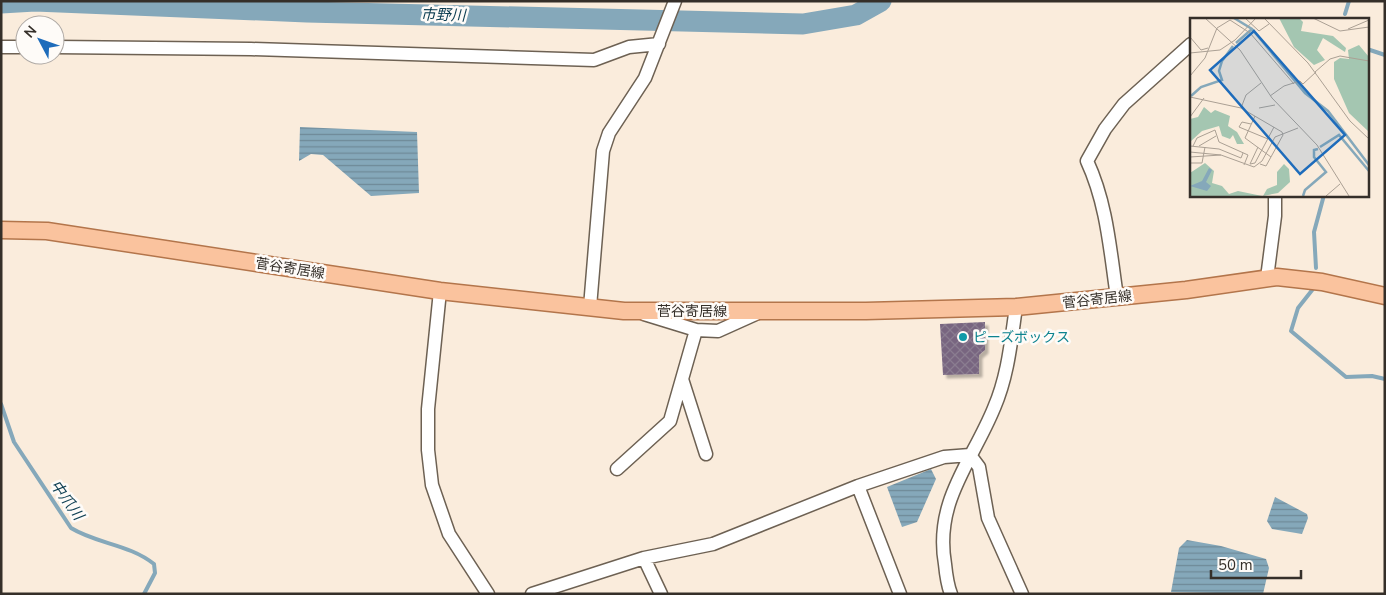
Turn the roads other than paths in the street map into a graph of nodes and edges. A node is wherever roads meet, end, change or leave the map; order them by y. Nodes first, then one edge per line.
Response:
1 (675, 1) edge
2 (661, 40) junction
3 (1190, 45) edge
4 (1, 48) edge
5 (15, 48) edge
6 (65, 48) edge
7 (1275, 196) edge
8 (1, 230) edge
9 (1267, 278) junction
10 (440, 291) junction
11 (1385, 296) edge
12 (1117, 297) junction
13 (590, 307) junction
14 (1016, 307) junction
15 (632, 310) junction
16 (762, 311) junction
17 (696, 330) junction
18 (682, 379) junction
19 (706, 454) dead end
20 (970, 455) junction
21 (617, 469) dead end
22 (858, 486) junction
23 (644, 558) junction
24 (488, 594) edge
25 (532, 594) edge
26 (661, 594) edge
27 (900, 594) edge
28 (951, 594) edge
29 (1022, 594) edge

1 - 2 street
2 - 6 street
2 - 13 street
3 - 12 street
4 - 5 street
7 - 9 street
8 - 10 main road, 菅谷寄居線
9 - 11 main road, 菅谷寄居線
9 - 12 main road, 菅谷寄居線
10 - 13 main road, 菅谷寄居線
10 - 24 street
12 - 14 main road, 菅谷寄居線
13 - 15 main road, 菅谷寄居線
14 - 16 main road, 菅谷寄居線
14 - 20 street
15 - 16 main road, 菅谷寄居線
15 - 17 street
16 - 17 street
17 - 18 street
18 - 19 street
18 - 21 street
20 - 22 street
20 - 28 street
20 - 29 street
22 - 23 street
22 - 27 street
23 - 25 street
23 - 26 street

